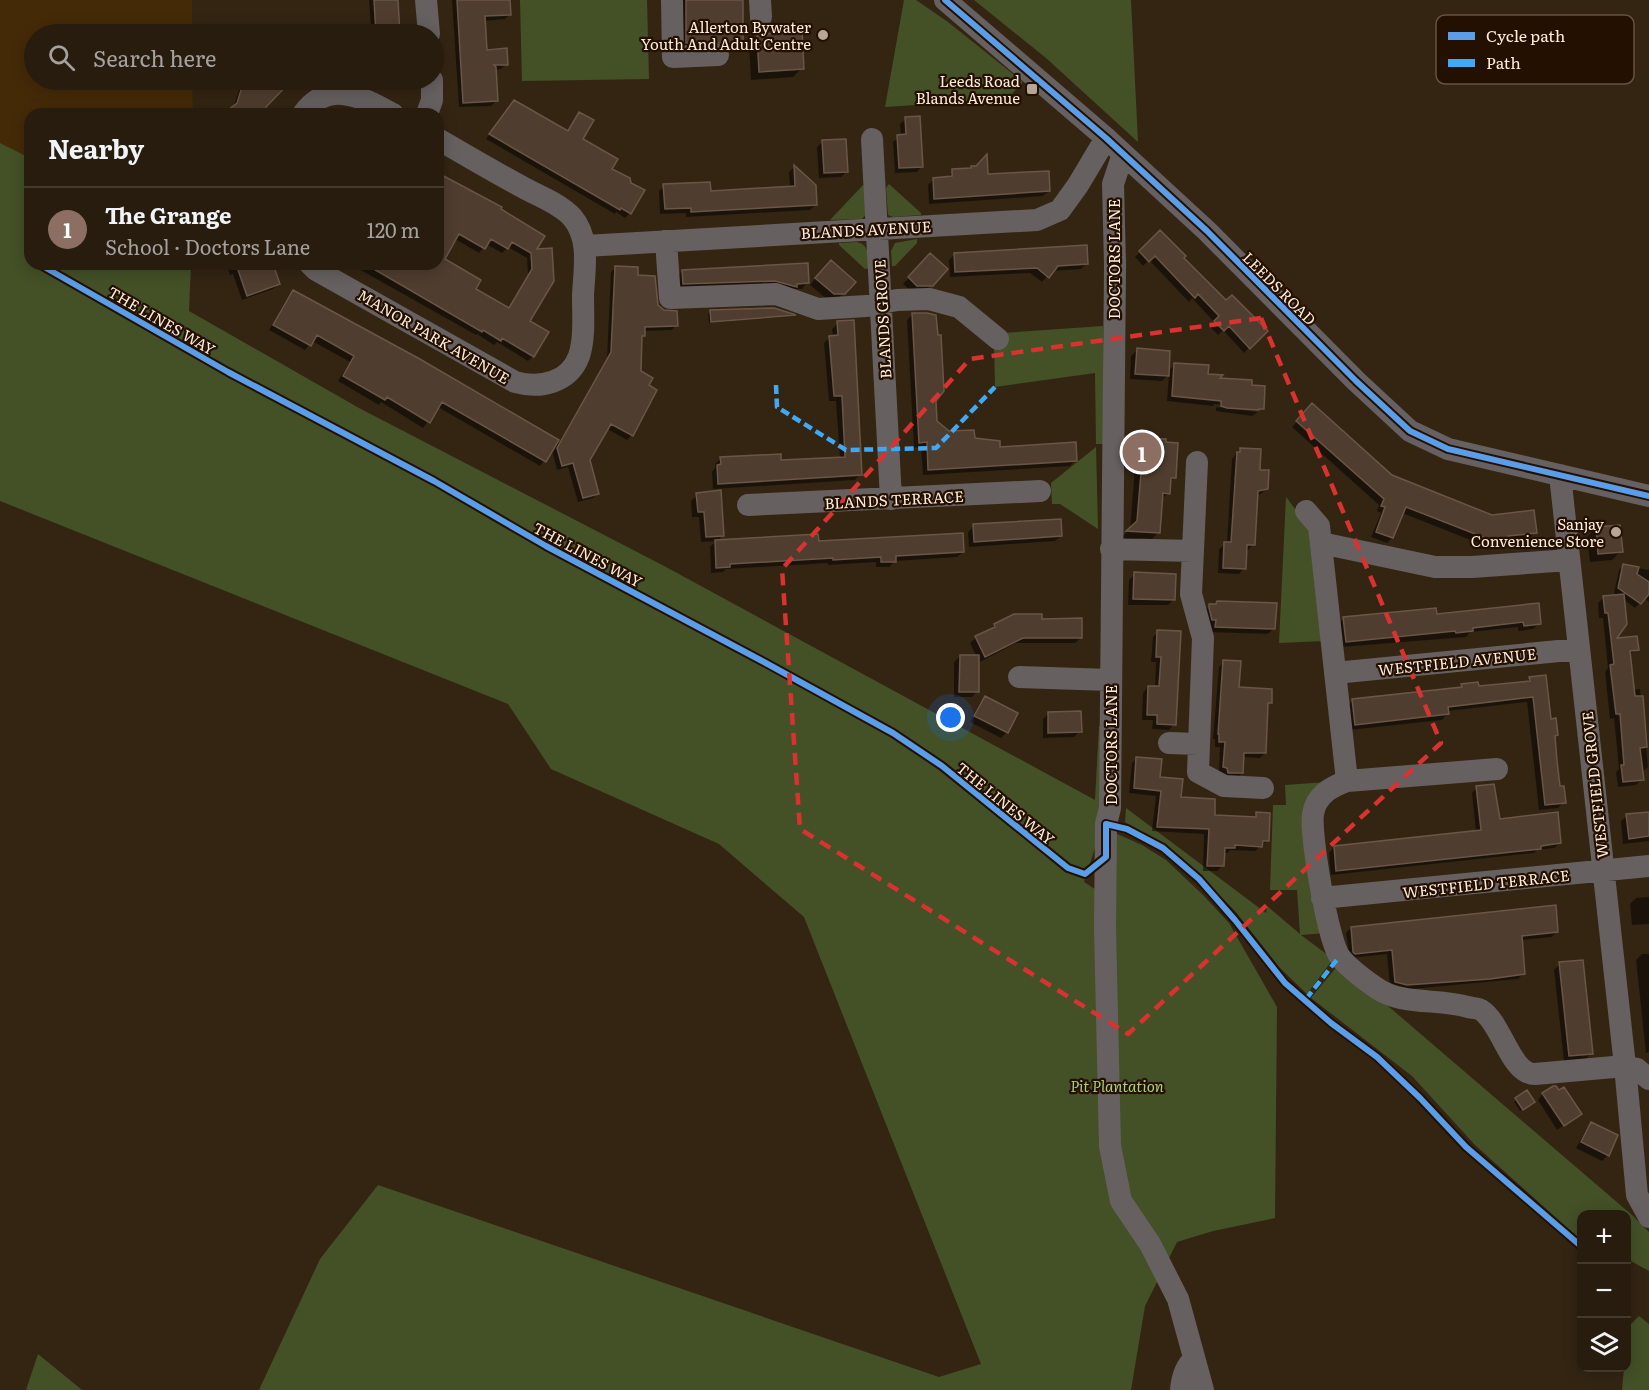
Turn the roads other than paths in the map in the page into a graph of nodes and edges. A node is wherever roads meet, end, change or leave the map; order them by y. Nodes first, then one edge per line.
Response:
1 (426, 0) edge
2 (672, 0) edge
3 (945, 0) edge
4 (428, 24) edge
5 (718, 55) dead end
6 (432, 90) edge
7 (309, 108) edge
8 (382, 108) edge
9 (430, 108) edge
10 (1106, 138) junction
11 (872, 139) dead end
12 (444, 142) edge
13 (1123, 154) junction
14 (877, 228) junction
15 (666, 241) junction
16 (585, 246) junction
17 (316, 270) edge
18 (881, 303) junction
19 (998, 339) dead end
20 (1197, 462) dead end
21 (1560, 475) junction
22 (1040, 491) dead end
23 (1649, 496) edge
24 (891, 499) junction
25 (748, 505) dead end
26 (1306, 511) dead end
27 (1322, 543) junction
28 (1111, 549) junction
29 (1193, 551) junction
30 (1569, 560) junction
31 (1579, 649) junction
32 (1335, 673) junction
33 (1019, 677) dead end
34 (1110, 680) junction
35 (1169, 743) dead end
36 (1198, 744) junction
37 (1497, 769) dead end
38 (1347, 781) junction
39 (1263, 788) dead end
40 (1649, 866) edge
41 (1603, 871) junction
42 (1322, 898) junction
43 (1625, 1066) junction
44 (1649, 1079) edge
45 (1649, 1217) edge
46 (1194, 1359) junction
47 (1181, 1390) edge
48 (1203, 1390) edge

1 - 4 street
2 - 5 street
3 - 10 street, LEEDS ROAD
6 - 9 street
7 - 8 street
10 - 13 street, LEEDS ROAD
10 - 14 street, BLANDS AVENUE
11 - 14 street, BLANDS GROVE
12 - 16 street, MANOR PARK AVENUE
13 - 21 street, LEEDS ROAD
13 - 28 street, DOCTORS LANE
14 - 15 street, BLANDS AVENUE
14 - 18 street, BLANDS GROVE
15 - 16 street, BLANDS AVENUE
15 - 18 street
16 - 17 street, MANOR PARK AVENUE
18 - 19 street
18 - 24 street, BLANDS GROVE
20 - 29 street
21 - 23 street, LEEDS ROAD
21 - 30 street, WESTFIELD GROVE
22 - 24 street, BLANDS TERRACE
24 - 25 street, BLANDS TERRACE
26 - 27 street
27 - 30 street
27 - 32 street
28 - 29 street
28 - 34 street, DOCTORS LANE
29 - 36 street
30 - 31 street, WESTFIELD GROVE
31 - 32 street, WESTFIELD AVENUE
31 - 41 street, WESTFIELD GROVE
32 - 38 street
33 - 34 street
34 - 46 street, DOCTORS LANE
35 - 36 street
36 - 39 street
37 - 38 street
38 - 42 street
40 - 41 street, WESTFIELD TERRACE
41 - 42 street, WESTFIELD TERRACE
41 - 43 street, WESTFIELD GROVE
42 - 43 street
43 - 44 street
43 - 45 street, WESTFIELD GROVE
46 - 47 street
46 - 48 street, DOCTORS LANE

